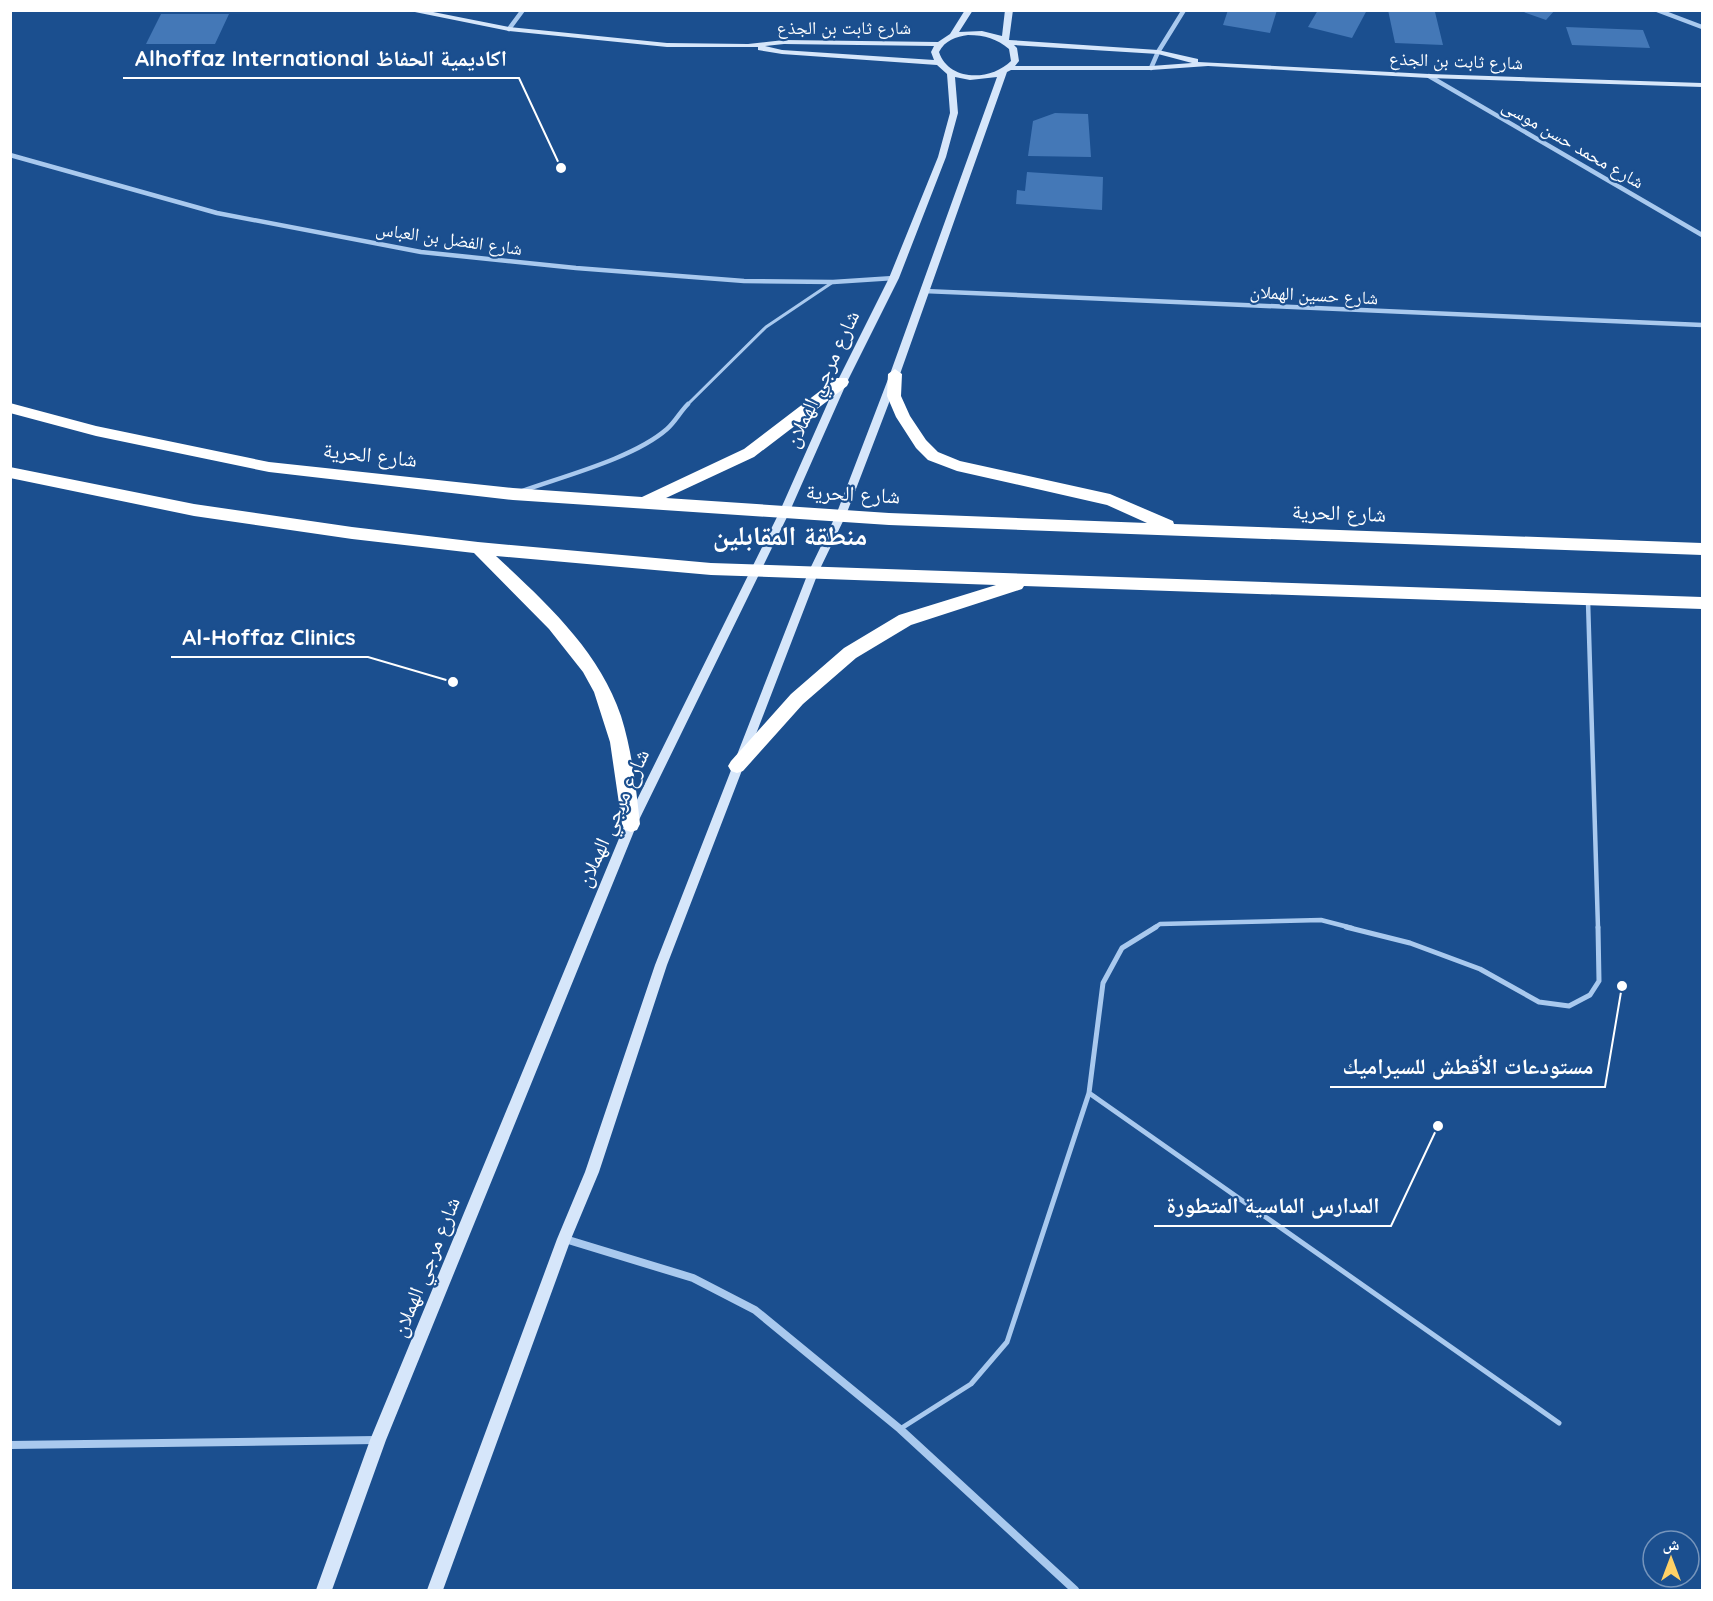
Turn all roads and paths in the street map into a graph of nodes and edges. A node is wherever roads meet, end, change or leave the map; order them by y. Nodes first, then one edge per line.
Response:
1 (408, 10) edge
2 (523, 10) edge
3 (969, 10) edge
4 (1009, 10) edge
5 (1184, 10) edge
6 (1657, 10) edge
7 (1702, 27) edge
8 (509, 29) junction
9 (953, 36) junction
10 (1006, 41) junction
11 (939, 44) junction
12 (748, 46) junction
13 (1158, 52) junction
14 (938, 63) junction
15 (1208, 64) junction
16 (1151, 68) junction
17 (1006, 70) junction
18 (951, 72) junction
19 (1429, 76) junction
20 (1702, 85) edge
21 (10, 155) edge
22 (1702, 235) edge
23 (894, 278) junction
24 (833, 282) junction
25 (924, 291) junction
26 (1702, 325) edge
27 (895, 374) junction
28 (842, 382) junction
29 (10, 408) edge
30 (10, 472) edge
31 (513, 494) junction
32 (644, 502) junction
33 (784, 513) junction
34 (841, 515) junction
35 (1177, 529) junction
36 (478, 548) junction
37 (1702, 549) edge
38 (755, 569) junction
39 (813, 573) junction
40 (1029, 580) junction
41 (1588, 598) junction
42 (1702, 603) edge
43 (737, 766) junction
44 (631, 824) junction
45 (1089, 1093) junction
46 (564, 1239) junction
47 (1559, 1423) dead end
48 (900, 1429) junction
49 (378, 1440) junction
50 (10, 1445) edge
51 (324, 1590) edge
52 (435, 1590) edge
53 (1075, 1590) edge

1 - 8 street, شارع ثابت بن الجذع
2 - 8 street
3 - 9 street
4 - 10 street
5 - 13 street
6 - 7 street
8 - 12 street, شارع ثابت بن الجذع
9 - 10 street, شارع ثابت بن الجذع
9 - 11 street
10 - 13 street, شارع ثابت بن الجذع
10 - 17 street
11 - 12 street, شارع ثابت بن الجذع
11 - 14 street
12 - 14 street, شارع ثابت بن الجذع
13 - 15 street, شارع ثابت بن الجذع
13 - 16 street
14 - 18 street
15 - 16 street, شارع ثابت بن الجذع
15 - 19 street, شارع ثابت بن الجذع
16 - 17 street, شارع ثابت بن الجذع
17 - 18 street, شارع ثابت بن الجذع
17 - 25 street
18 - 23 street, شارع مرجي الهملان
19 - 20 street, شارع ثابت بن الجذع
19 - 22 street, شارع محمد حسن موسى
21 - 24 street, شارع الفضل بن العباس
23 - 24 street, شارع الفضل بن العباس
23 - 28 street, شارع مرجي الهملان
24 - 31 lane
25 - 26 street, شارع حسين الهملان
25 - 27 street
27 - 34 street
27 - 35 highway
28 - 32 highway
28 - 33 street, شارع مرجي الهملان
29 - 31 highway, شارع الحرية
30 - 36 highway
31 - 32 highway, شارع الحرية
32 - 33 highway, شارع الحرية
33 - 34 highway, شارع الحرية
33 - 38 street, شارع مرجي الهملان
34 - 35 highway, شارع الحرية
34 - 39 street
35 - 37 highway, شارع الحرية
36 - 38 highway
36 - 44 highway
38 - 39 highway
38 - 44 street, شارع مرجي الهملان
39 - 40 highway
39 - 43 street
40 - 41 highway
40 - 43 highway
41 - 42 highway
41 - 45 lane
43 - 46 street
44 - 49 street, شارع مرجي الهملان
45 - 47 lane
45 - 48 lane
46 - 48 street
46 - 52 street
48 - 53 street
49 - 50 street
49 - 51 street, شارع مرجي الهملان

